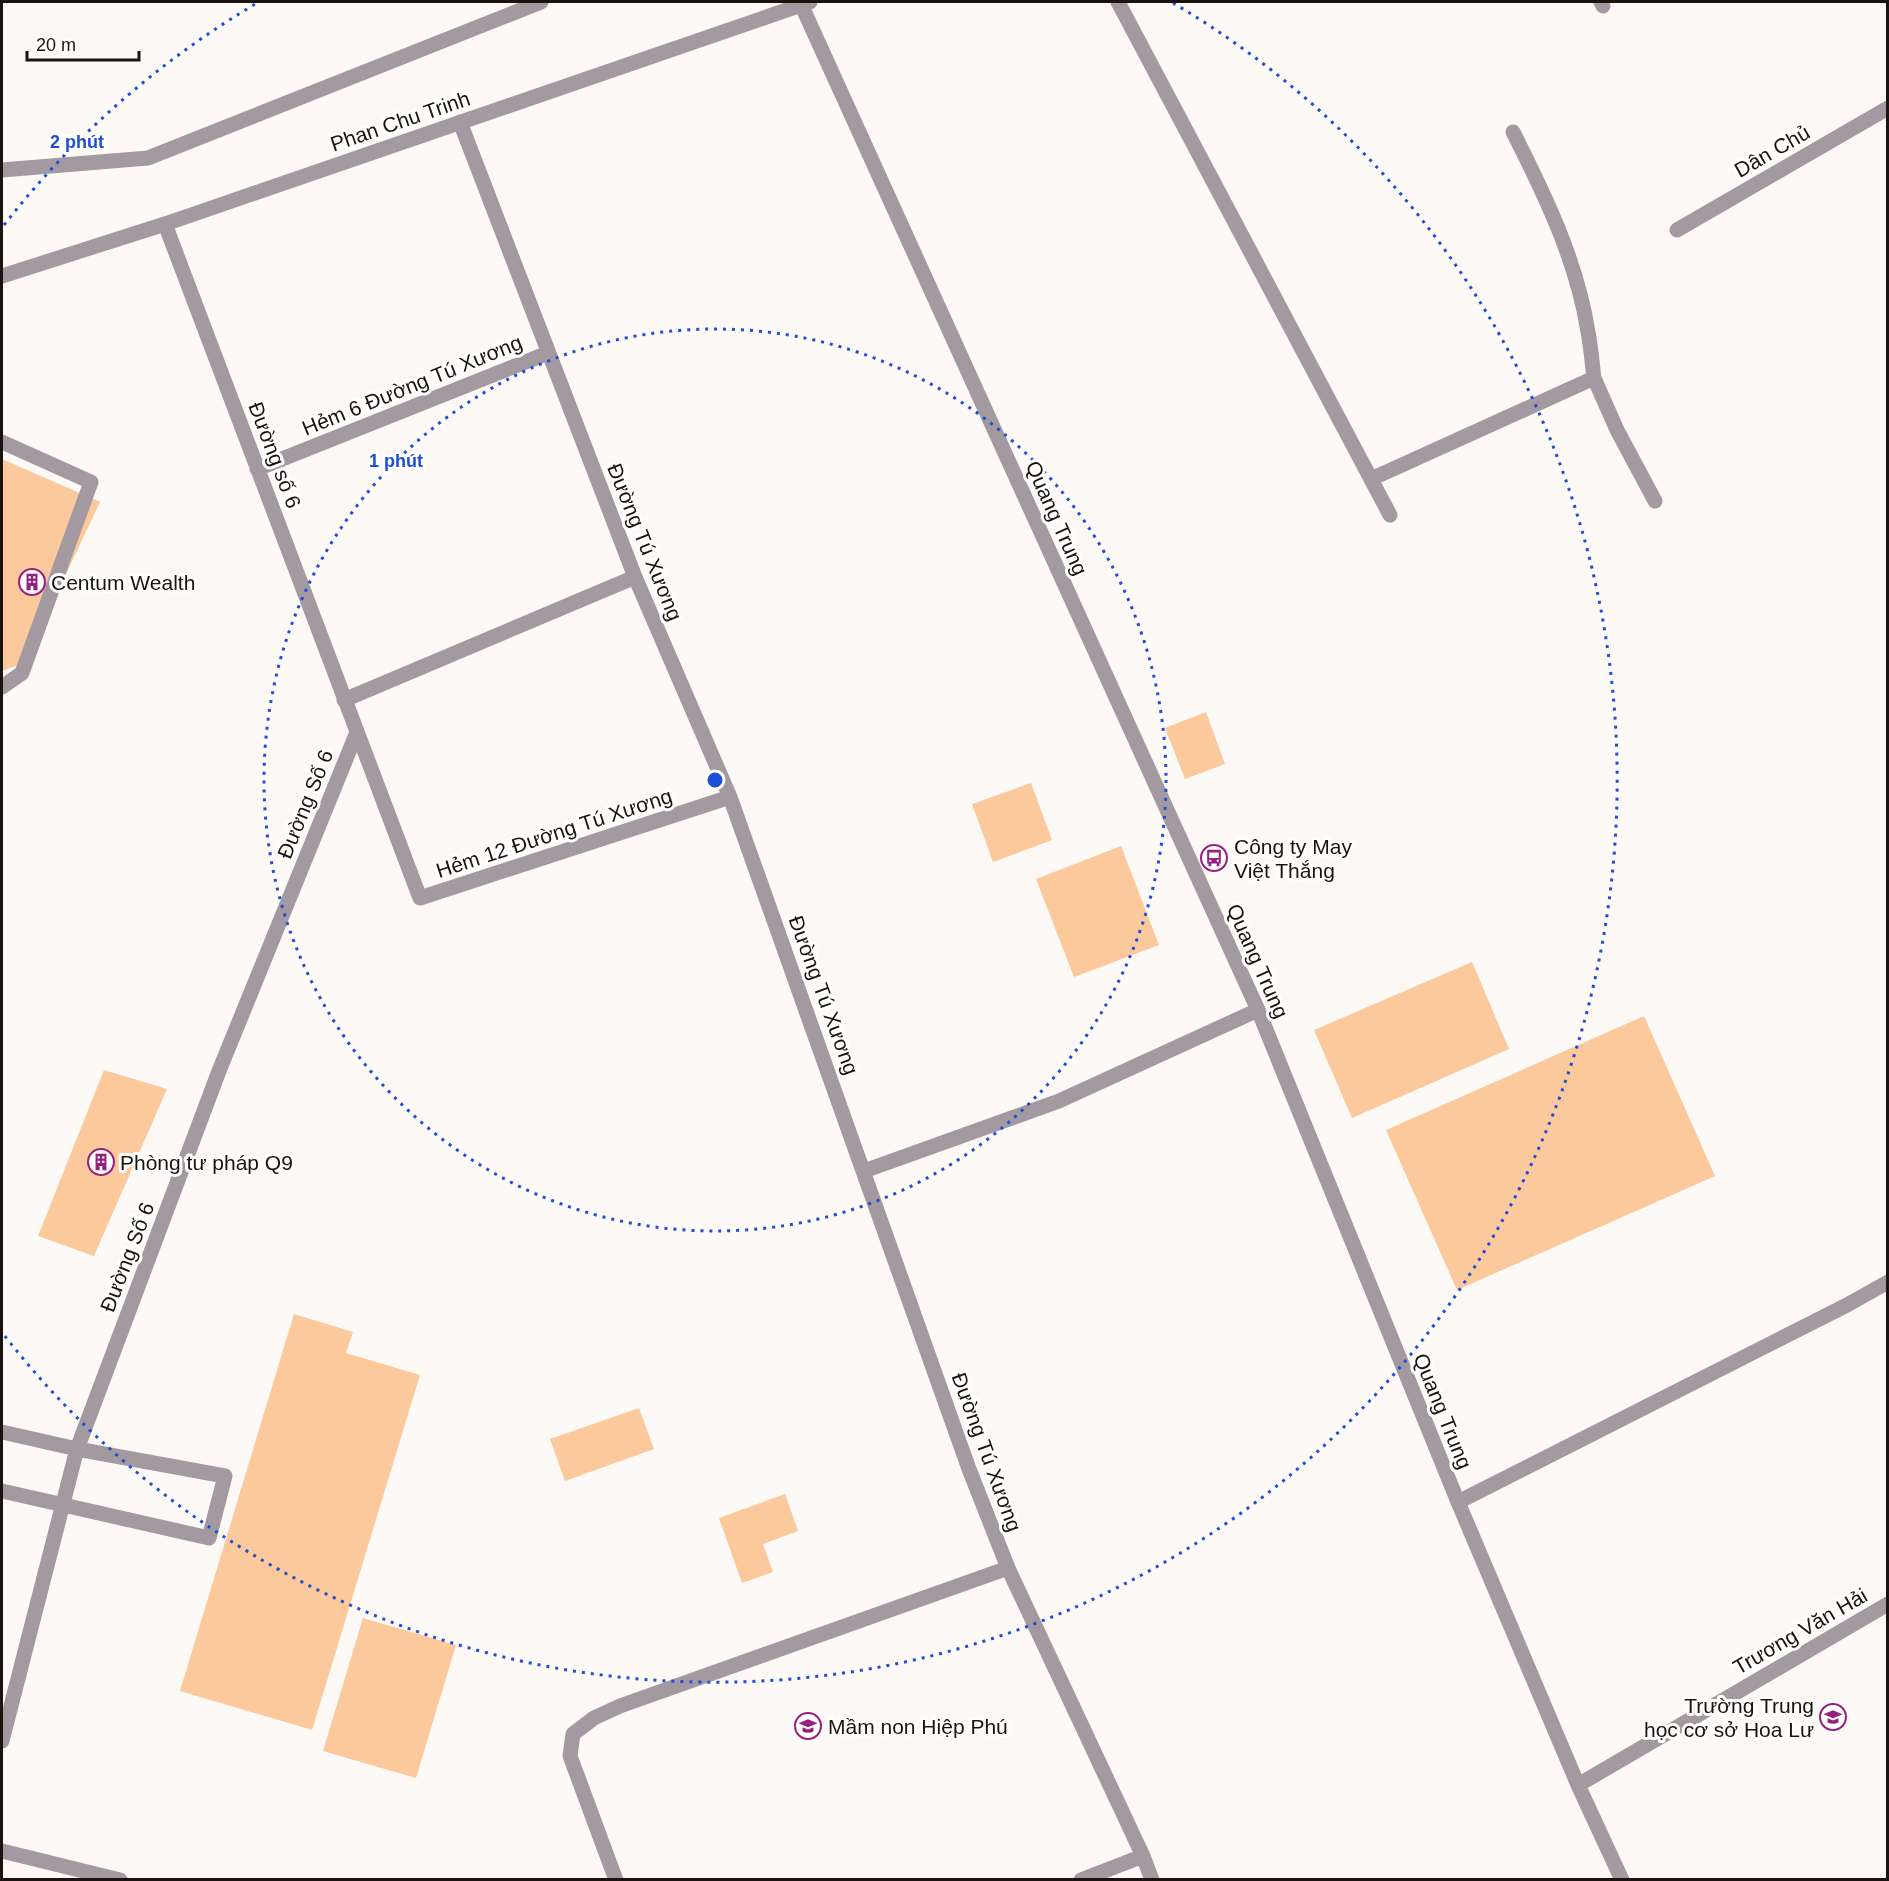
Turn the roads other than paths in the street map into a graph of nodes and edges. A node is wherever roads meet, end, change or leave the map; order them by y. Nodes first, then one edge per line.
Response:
1 (541, 2) edge
2 (804, 2) edge
3 (1118, 2) edge
4 (1887, 108) edge
5 (460, 122) junction
6 (1513, 132) dead end
7 (2, 170) edge
8 (165, 224) junction
9 (1677, 230) dead end
10 (2, 276) edge
11 (548, 354) junction
12 (1594, 378) junction
13 (2, 442) edge
14 (257, 469) junction
15 (1371, 479) junction
16 (1655, 501) dead end
17 (1390, 515) dead end
18 (635, 577) junction
19 (2, 687) edge
20 (344, 700) junction
21 (357, 732) junction
22 (730, 797) junction
23 (1258, 1010) junction
24 (864, 1171) junction
25 (1887, 1282) edge
26 (2, 1432) edge
27 (77, 1449) junction
28 (2, 1491) edge
29 (1458, 1502) junction
30 (64, 1504) junction
31 (1008, 1568) junction
32 (1887, 1604) edge
33 (2, 1741) edge
34 (1578, 1785) junction
35 (2, 1851) edge
36 (1143, 1856) junction
37 (120, 1880) edge
38 (616, 1880) edge
39 (1081, 1880) edge
40 (1152, 1880) edge
41 (1622, 1880) edge

1 - 7 street
2 - 5 street, Phan Chu Trinh
2 - 23 street, Quang Trung
3 - 15 street
4 - 9 street, Dân Chủ
5 - 8 street, Phan Chu Trinh
5 - 11 street, Đường Tú Xương
6 - 12 street
8 - 10 street, Phan Chu Trinh
8 - 14 street, Đường số 6
11 - 14 street, Hẻm 6 Đường Tú Xương
11 - 18 street, Đường Tú Xương
12 - 15 street
12 - 16 street
13 - 19 street
14 - 20 street, Đường số 6
15 - 17 street
18 - 20 street
18 - 22 street, Đường Tú Xương
20 - 21 street, Hẻm 12 Đường Tú Xương
21 - 22 street, Hẻm 12 Đường Tú Xương
21 - 27 street, Đường Số 6
22 - 24 street, Đường Tú Xương
23 - 24 street
23 - 29 street, Quang Trung
24 - 31 street, Đường Tú Xương
25 - 29 street
26 - 27 street
27 - 30 street, Đường Số 6
27 - 30 street
28 - 30 street
29 - 34 street, Quang Trung
30 - 33 street, Đường Số 6
31 - 36 street, Đường Tú Xương
31 - 38 street
32 - 34 street, Trương Văn Hải
34 - 41 street, Quang Trung
35 - 37 street
36 - 39 street
36 - 40 street, Đường Tú Xương

